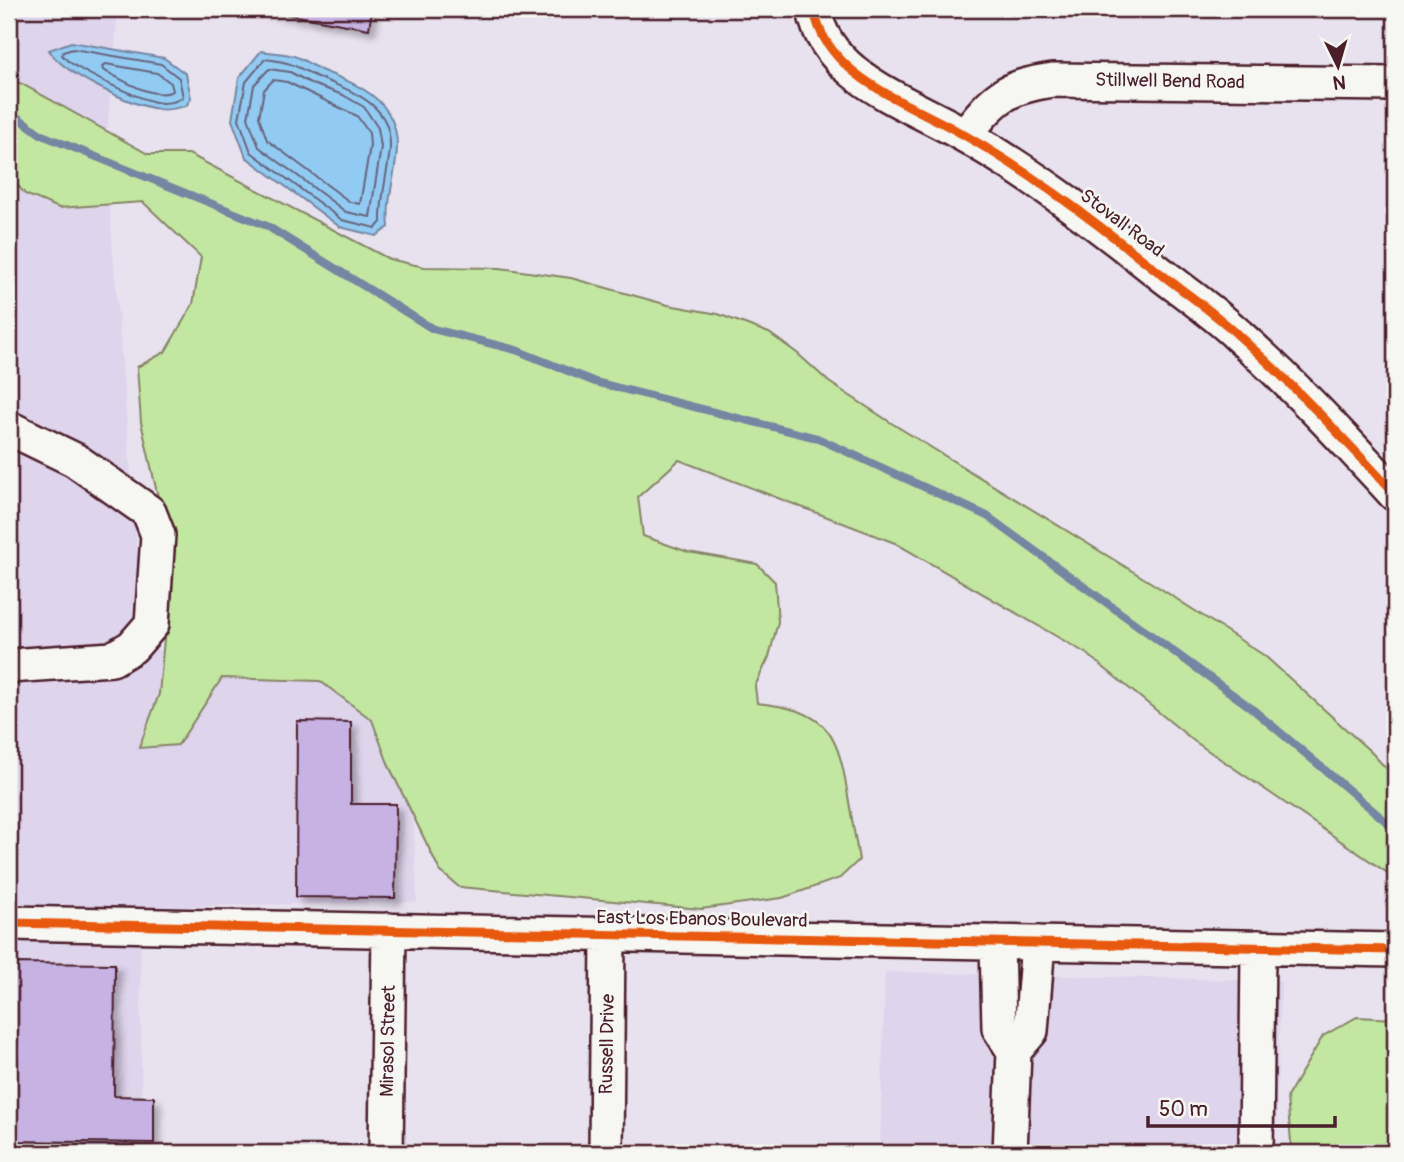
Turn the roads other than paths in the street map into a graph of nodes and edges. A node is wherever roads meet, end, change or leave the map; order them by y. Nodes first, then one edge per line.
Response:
1 (814, 9) edge
2 (1395, 84) edge
3 (965, 135) junction
4 (9, 428) edge
5 (1395, 494) edge
6 (9, 666) edge
7 (9, 923) edge
8 (389, 930) junction
9 (608, 934) junction
10 (997, 942) junction
11 (1038, 943) junction
12 (1258, 947) junction
13 (1395, 950) edge
14 (1014, 1052) junction
15 (386, 1153) edge
16 (606, 1153) edge
17 (1010, 1153) edge
18 (1256, 1153) edge

1 - 3 street, Stovall Road
2 - 3 street, Stillwell Bend Road
3 - 5 street, Stovall Road
4 - 6 street
7 - 8 street, East Los Ebanos Boulevard
8 - 9 street, East Los Ebanos Boulevard
8 - 15 street, Mirasol Street
9 - 10 street, East Los Ebanos Boulevard
9 - 16 street, Russell Drive
10 - 11 street, East Los Ebanos Boulevard
10 - 14 street
11 - 12 street, East Los Ebanos Boulevard
11 - 14 street
12 - 13 street, East Los Ebanos Boulevard
12 - 18 street
14 - 17 street

